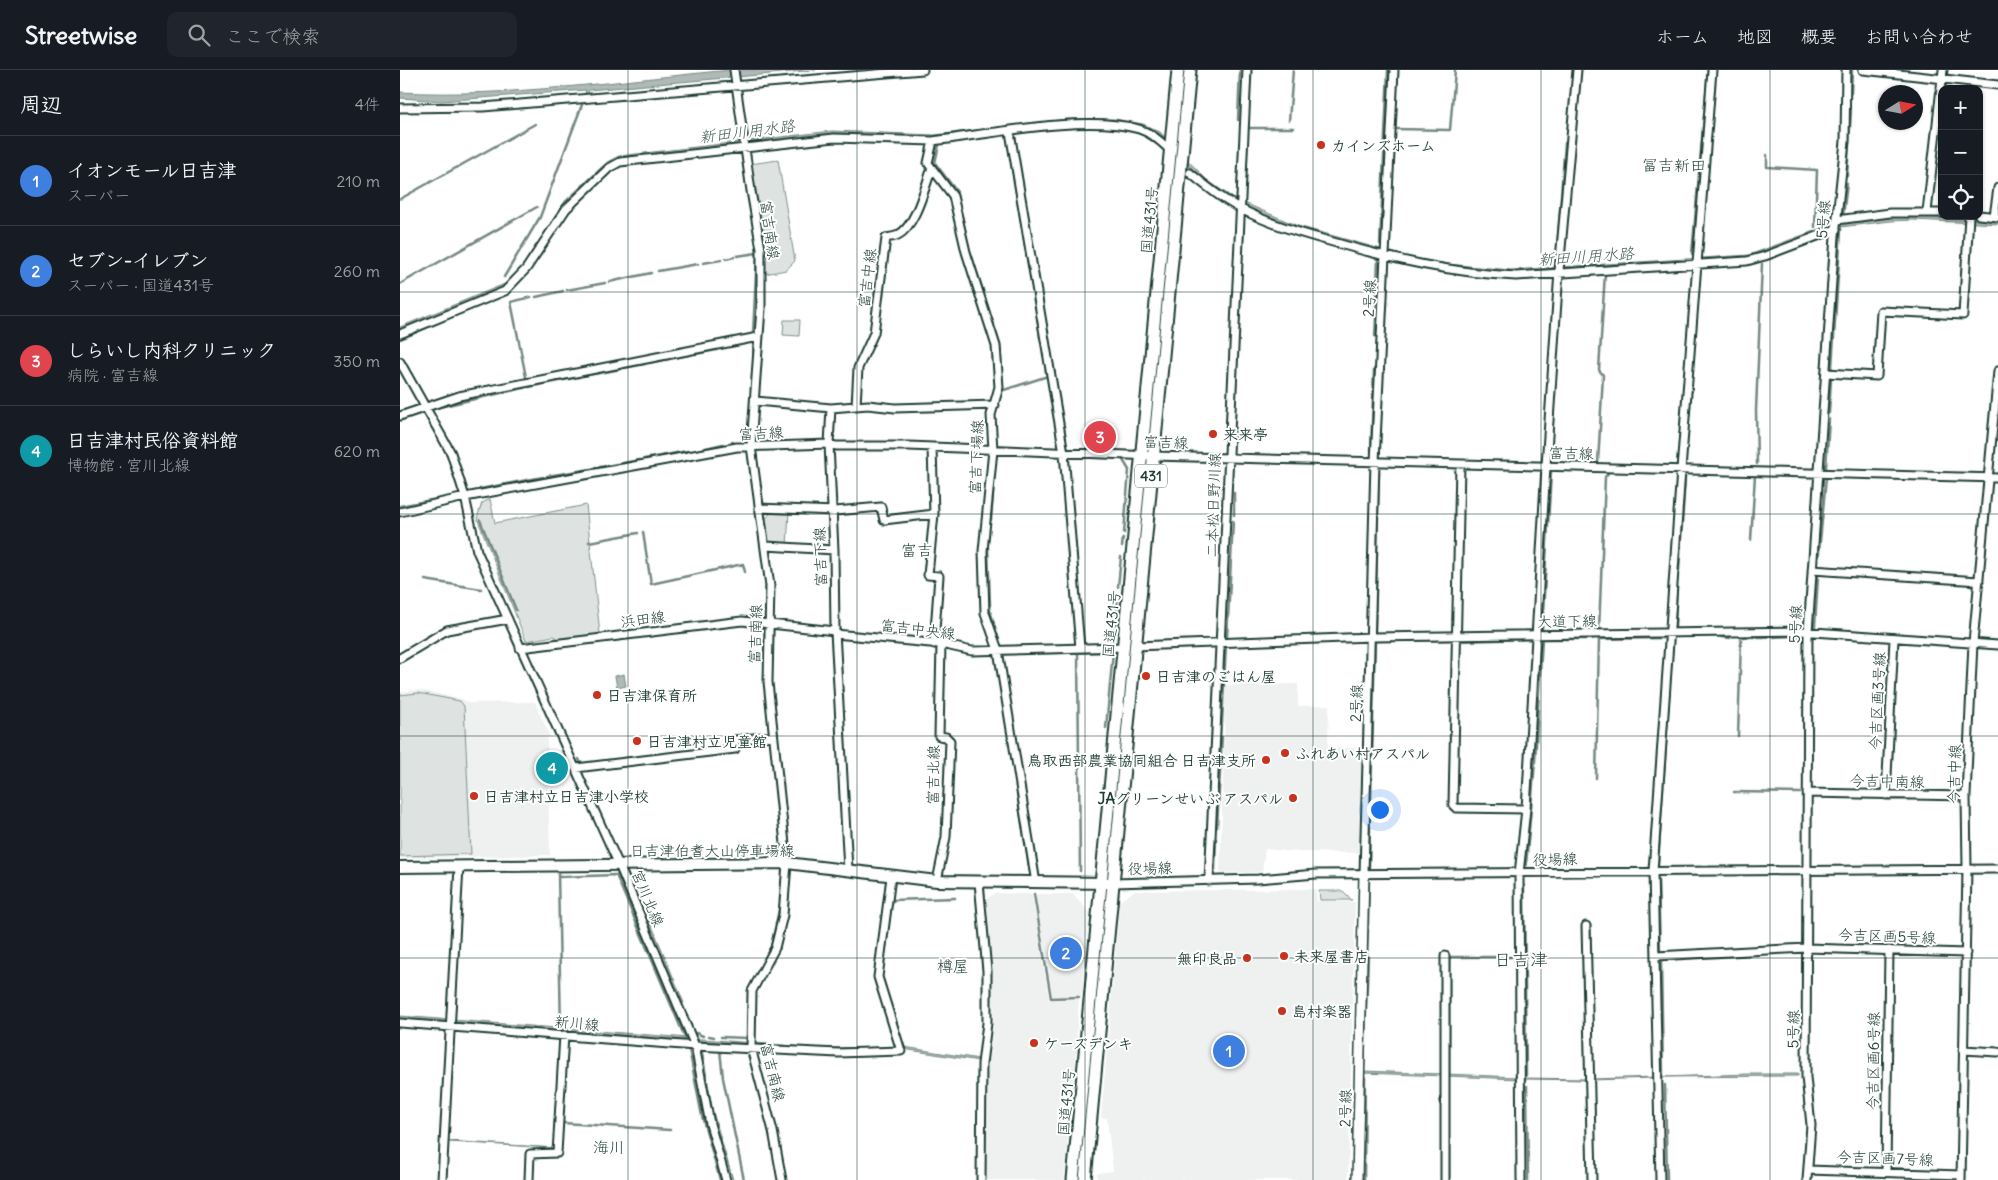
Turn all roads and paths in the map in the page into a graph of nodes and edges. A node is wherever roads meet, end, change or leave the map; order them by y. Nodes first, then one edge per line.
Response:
1 (734, 70) edge
2 (923, 70) edge
3 (1178, 70) edge
4 (1190, 70) edge
5 (1247, 70) edge
6 (1394, 70) edge
7 (1577, 70) edge
8 (1712, 70) edge
9 (1846, 70) edge
10 (1863, 70) edge
11 (1943, 70) edge
12 (1942, 79) junction
13 (736, 83) junction
14 (1998, 85) edge
15 (400, 108) edge
16 (1010, 132) junction
17 (933, 141) junction
18 (745, 148) junction
19 (1171, 151) junction
20 (932, 168) junction
21 (1190, 173) dead end
22 (1998, 188) edge
23 (1240, 208) junction
24 (1927, 212) junction
25 (1938, 213) edge
26 (1983, 215) edge
27 (1996, 217) edge
28 (1969, 220) edge
29 (1837, 225) junction
30 (1384, 257) junction
31 (1696, 263) junction
32 (1559, 270) junction
33 (400, 334) edge
34 (758, 337) junction
35 (400, 362) edge
36 (1998, 371) edge
37 (1826, 373) junction
38 (755, 401) junction
39 (995, 405) junction
40 (856, 406) junction
41 (426, 408) junction
42 (831, 408) junction
43 (400, 416) edge
44 (829, 444) junction
45 (751, 446) junction
46 (932, 448) junction
47 (993, 450) junction
48 (1064, 453) junction
49 (1148, 456) junction
50 (1229, 458) junction
51 (1375, 462) junction
52 (1460, 464) junction
53 (1546, 466) junction
54 (1680, 470) junction
55 (1819, 473) junction
56 (1987, 477) junction
57 (1998, 478) edge
58 (465, 497) junction
59 (759, 508) junction
60 (832, 511) junction
61 (400, 512) edge
62 (934, 514) junction
63 (766, 546) junction
64 (834, 550) junction
65 (1812, 570) junction
66 (1979, 581) junction
67 (508, 619) junction
68 (769, 622) junction
69 (1808, 632) junction
70 (835, 633) junction
71 (1670, 634) junction
72 (1536, 635) junction
73 (1456, 636) junction
74 (1372, 637) junction
75 (1894, 639) junction
76 (1221, 642) junction
77 (937, 644) junction
78 (1973, 644) junction
79 (1998, 645) edge
80 (1130, 646) junction
81 (520, 648) junction
82 (1080, 648) junction
83 (998, 650) junction
84 (400, 658) edge
85 (772, 736) junction
86 (576, 768) junction
87 (1807, 793) junction
88 (1886, 795) junction
89 (1966, 796) junction
90 (1526, 809) junction
91 (788, 863) junction
92 (619, 865) junction
93 (459, 866) junction
94 (400, 867) edge
95 (1967, 869) junction
96 (1998, 869) edge
97 (848, 870) junction
98 (1807, 870) junction
99 (1653, 871) junction
100 (1364, 874) junction
101 (1519, 874) junction
102 (891, 877) junction
103 (937, 881) junction
104 (1209, 881) junction
105 (979, 882) junction
106 (1036, 883) junction
107 (1107, 883) junction
108 (1586, 926) dead end
109 (1807, 948) junction
110 (1888, 950) junction
111 (1966, 953) junction
112 (1445, 956) dead end
113 (1656, 956) junction
114 (400, 1023) edge
115 (452, 1026) junction
116 (564, 1035) junction
117 (696, 1046) junction
118 (751, 1048) junction
119 (1963, 1050) junction
120 (1998, 1052) edge
121 (1808, 1170) junction
122 (1886, 1172) junction
123 (1961, 1177) edge
124 (442, 1180) edge
125 (529, 1180) edge
126 (726, 1180) edge
127 (782, 1180) edge
128 (981, 1180) edge
129 (1072, 1180) edge
130 (1085, 1180) edge
131 (1357, 1180) edge
132 (1446, 1180) edge
133 (1521, 1180) edge
134 (1592, 1180) edge
135 (1660, 1180) edge
136 (1808, 1180) edge

1 - 13 street, 富吉南線
2 - 13 street
3 - 19 highway, 国道431号 / 431
4 - 49 highway, 国道431号 / 431
5 - 23 street, 二本松日野川線
6 - 30 street, 2号線
7 - 32 street
8 - 31 street
9 - 29 street, 5号線
10 - 12 street
11 - 12 street
12 - 14 street
12 - 24 street
13 - 15 street
13 - 18 street, 富吉南線
16 - 17 street
16 - 19 street
16 - 48 street
17 - 18 street
17 - 20 street
18 - 33 street
18 - 34 street, 富吉南線
19 - 49 highway, 国道431号 / 431
20 - 39 street, 富吉下場線
20 - 40 street, 富吉中線
21 - 23 street
22 - 27 street
23 - 30 street
23 - 50 street, 二本松日野川線
24 - 25 street
24 - 29 street
26 - 27 street
28 - 37 street
29 - 31 street
29 - 37 street, 5号線
30 - 32 street
30 - 51 street, 2号線
31 - 32 street
31 - 54 street
32 - 53 street
34 - 38 street, 富吉南線
34 - 41 street
35 - 41 street, 宮川北線
36 - 56 street, 今吉中線
37 - 55 street, 5号線
38 - 42 street
38 - 45 street, 富吉南線
39 - 40 street
39 - 47 street, 富吉下場線
40 - 42 street
41 - 43 street
41 - 58 street, 宮川北線
42 - 44 street, 富吉下線
44 - 45 street, 富吉線
44 - 46 street, 富吉線
44 - 60 street, 富吉下線
45 - 58 street, 富吉線
45 - 59 street, 富吉南線
46 - 47 street, 富吉線
46 - 62 street, 富吉北線
47 - 48 street, 富吉線
47 - 83 street, 富吉下場線
48 - 49 street, 富吉線
48 - 82 street
49 - 50 street, 富吉線
49 - 80 highway, 国道431号 / 431
50 - 51 street, 富吉線
50 - 76 street, 二本松日野川線
51 - 52 street, 富吉線
51 - 74 street, 2号線
52 - 53 street, 富吉線
52 - 73 street
53 - 54 street, 富吉線
53 - 72 street
54 - 55 street, 富吉線
54 - 71 street
55 - 56 street, 富吉線
55 - 65 street, 5号線
56 - 57 street, 富吉線
56 - 66 street, 今吉中線
58 - 61 street, 富吉線
58 - 67 street, 宮川北線
59 - 60 street
59 - 63 street, 富吉南線
60 - 62 street
60 - 64 street, 富吉下線
62 - 77 street, 富吉北線
63 - 64 street
63 - 68 street, 富吉南線
64 - 70 street, 富吉下線
65 - 66 street
65 - 69 street, 5号線
66 - 78 street, 今吉中線
67 - 81 street, 宮川北線
67 - 84 street
68 - 70 street, 浜田線
68 - 81 street, 浜田線
68 - 85 street, 富吉南線
69 - 71 street, 大道下線
69 - 75 street, 大道下線
69 - 87 street, 5号線
70 - 77 street, 富吉中央線
70 - 97 street, 富吉下線
71 - 72 street, 大道下線
71 - 99 street
72 - 73 street, 大道下線
72 - 90 street
73 - 74 street, 大道下線
73 - 90 street
74 - 76 street, 大道下線
74 - 100 street, 2号線
75 - 78 street, 大道下線
75 - 88 street, 今吉区画3号線
76 - 80 street, 大道下線
76 - 104 street, 二本松日野川線
77 - 83 street, 富吉中央線
77 - 103 street, 富吉北線
78 - 79 street, 大道下線
78 - 89 street, 今吉中線
80 - 82 street, 大道下線
80 - 107 highway, 国道431号 / 431
81 - 86 street, 宮川北線
82 - 83 street, 大道下線
83 - 106 street, 富吉下場線
85 - 86 street
85 - 91 street, 富吉南線
86 - 92 street, 宮川北線
87 - 88 street, 今吉中南線
87 - 98 street, 5号線
88 - 89 street, 今吉中南線
89 - 95 street, 今吉中線
90 - 101 street
91 - 92 main road, 日吉津伯耆大山停車場線
91 - 97 main road, 日吉津伯耆大山停車場線
91 - 118 street, 富吉南線
92 - 93 main road, 日吉津伯耆大山停車場線
92 - 117 street, 宮川北線
93 - 94 main road, 日吉津伯耆大山停車場線
93 - 115 street
95 - 96 street, 役場線
95 - 98 street, 役場線
95 - 111 street, 今吉中線
97 - 102 main road, 日吉津伯耆大山停車場線
98 - 99 street, 役場線
98 - 109 street, 5号線
99 - 101 street, 役場線
99 - 113 street
100 - 101 street, 役場線
100 - 104 street, 役場線
100 - 131 street, 2号線
101 - 133 street
102 - 103 main road, 日吉津伯耆大山停車場線
102 - 118 street, 新川線
103 - 105 main road, 日吉津伯耆大山停車場線
104 - 107 street, 役場線
105 - 106 main road, 日吉津伯耆大山停車場線
105 - 128 street
106 - 107 main road, 日吉津伯耆大山停車場線
107 - 129 highway, 国道431号 / 431
107 - 130 highway, 国道431号 / 431
108 - 134 street
109 - 110 street, 今吉区画5号線
109 - 113 street, 今吉区画5号線
109 - 121 street, 5号線
110 - 111 street, 今吉区画5号線
110 - 122 street, 今吉区画6号線
111 - 119 street, 今吉中線
112 - 132 street
113 - 135 street
114 - 115 street, 新川線
115 - 116 street, 新川線
115 - 124 street
116 - 117 street, 新川線
116 - 125 street
117 - 118 street, 新川線
117 - 126 street, 宮川北線
118 - 127 street, 富吉南線
119 - 120 street
119 - 123 street, 今吉中線
121 - 122 street, 今吉区画7号線
121 - 136 street, 5号線
122 - 123 street, 今吉区画7号線

